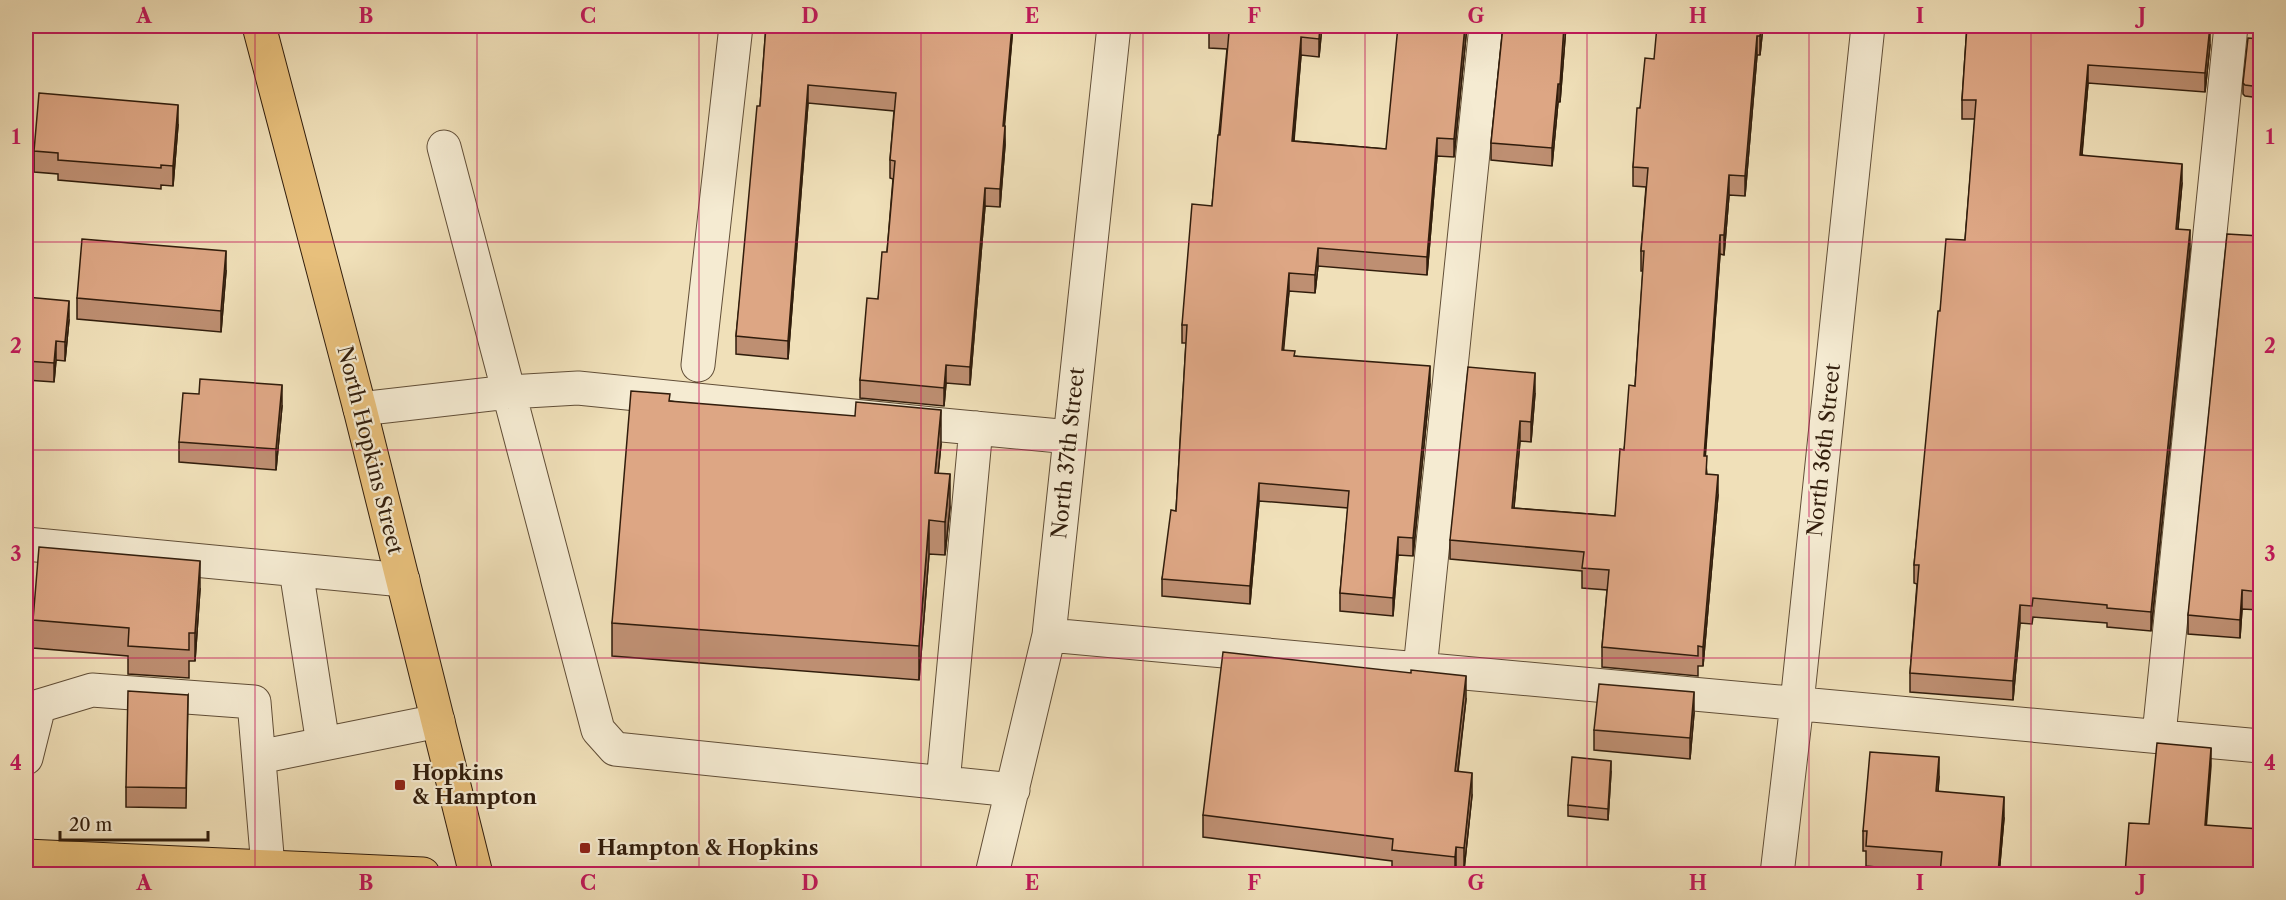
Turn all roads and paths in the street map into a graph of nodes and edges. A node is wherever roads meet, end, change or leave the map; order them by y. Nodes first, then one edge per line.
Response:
1 (259, 26) edge
2 (736, 26) edge
3 (1114, 26) edge
4 (1486, 26) edge
5 (1868, 26) edge
6 (2231, 26) edge
7 (444, 147) dead end
8 (698, 365) dead end
9 (509, 392) junction
10 (360, 409) junction
11 (976, 428) junction
12 (1070, 436) junction
13 (26, 544) edge
14 (296, 570) junction
15 (403, 580) junction
16 (1049, 635) junction
17 (1420, 669) junction
18 (1797, 704) junction
19 (438, 721) junction
20 (2159, 735) junction
21 (323, 744) junction
22 (2260, 746) edge
23 (258, 757) junction
24 (26, 758) edge
25 (943, 783) junction
26 (1013, 790) junction
27 (26, 856) edge
28 (268, 867) junction
29 (423, 874) edge
30 (476, 874) edge
31 (992, 874) edge
32 (1777, 874) edge

1 - 10 main road, North Hopkins Street
2 - 8 street
3 - 12 street, North 37th Street
4 - 17 street
5 - 18 street, North 36th Street
6 - 20 street
7 - 9 street
9 - 10 street
9 - 11 street
9 - 25 street
10 - 15 main road, North Hopkins Street
11 - 12 street
11 - 25 street
12 - 16 street, North 37th Street
13 - 14 street
14 - 15 street
14 - 21 street
15 - 19 main road, North Hopkins Street
16 - 17 street
16 - 26 street, North 37th Street
17 - 18 street
18 - 20 street
18 - 32 street, North 36th Street
19 - 21 street
19 - 30 main road, North Hopkins Street
20 - 22 street
21 - 23 street
23 - 24 street
23 - 28 street
25 - 26 street
26 - 31 street, North 37th Street
27 - 28 main road
28 - 29 main road

